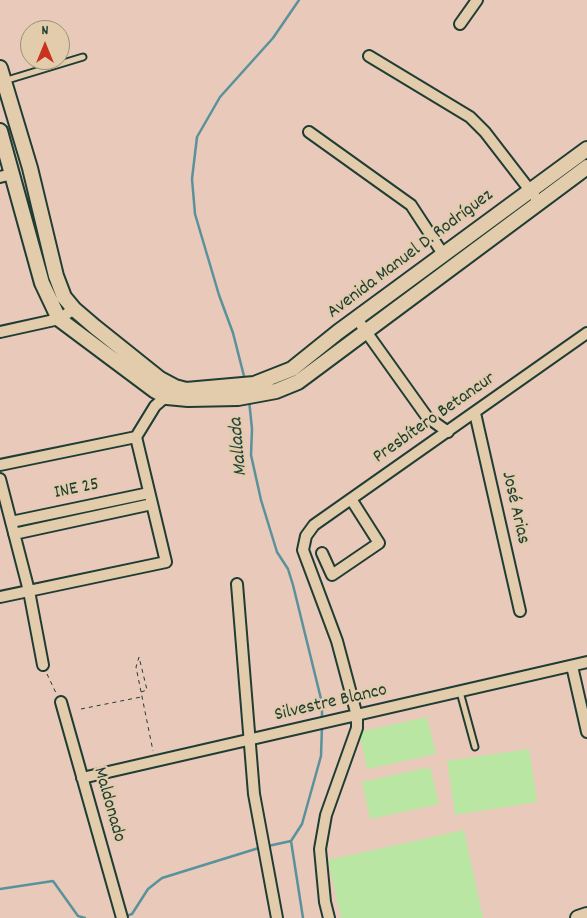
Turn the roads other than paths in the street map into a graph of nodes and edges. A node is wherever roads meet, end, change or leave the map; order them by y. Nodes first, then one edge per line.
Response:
1 (477, 0) edge
2 (460, 24) dead end
3 (369, 56) dead end
4 (83, 57) dead end
5 (1, 77) edge
6 (0, 131) edge
7 (309, 132) dead end
8 (587, 149) edge
9 (587, 167) edge
10 (6, 175) edge
11 (530, 190) junction
12 (539, 202) junction
13 (443, 254) junction
14 (74, 309) junction
15 (59, 319) junction
16 (357, 319) junction
17 (366, 331) junction
18 (0, 332) edge
19 (587, 334) edge
20 (255, 389) junction
21 (171, 392) junction
22 (475, 413) junction
23 (448, 432) junction
24 (136, 437) junction
25 (0, 465) edge
26 (0, 480) edge
27 (150, 493) junction
28 (351, 499) junction
29 (152, 504) junction
30 (11, 522) junction
31 (14, 534) junction
32 (322, 553) dead end
33 (236, 584) dead end
34 (29, 591) junction
35 (0, 598) edge
36 (520, 611) dead end
37 (587, 662) edge
38 (43, 664) road end
39 (572, 666) junction
40 (460, 692) junction
41 (61, 702) road end
42 (357, 716) junction
43 (587, 732) edge
44 (250, 741) junction
45 (475, 747) dead end
46 (82, 778) junction
47 (587, 915) edge
48 (121, 916) edge
49 (277, 918) edge
50 (329, 918) edge
51 (578, 918) edge

1 - 2 street
3 - 11 street
4 - 5 lane
5 - 14 street
6 - 10 street
7 - 13 street
8 - 11 street, Avenida Manuel D. Rodríguez
9 - 12 street, Avenida Manuel D. Rodríguez
10 - 15 street
11 - 12 street
11 - 13 street, Avenida Manuel D. Rodríguez
12 - 17 street, Avenida Manuel D. Rodríguez
13 - 16 street, Avenida Manuel D. Rodríguez
14 - 15 street
14 - 21 street
15 - 18 street
15 - 21 street
16 - 17 street
16 - 20 street, Avenida Manuel D. Rodríguez
17 - 20 street, Avenida Manuel D. Rodríguez
17 - 23 street
19 - 22 street, Presbítero Betancur
20 - 21 street
21 - 24 street
22 - 23 street, Presbítero Betancur
22 - 36 street, José Arias
23 - 28 street, Presbítero Betancur
24 - 25 street
24 - 27 street
26 - 30 street
27 - 29 street
27 - 30 street, INE 25
28 - 32 street
28 - 42 street, Presbítero Betancur
29 - 31 street, INE 25
29 - 34 street
30 - 31 street
31 - 34 street
33 - 44 street
34 - 35 street
34 - 38 street
37 - 39 street, Silvestre Blanco
39 - 40 street, Silvestre Blanco
39 - 43 street
40 - 42 street, Silvestre Blanco
40 - 45 lane
41 - 46 street, Maldonado
42 - 44 street, Silvestre Blanco
42 - 50 street
44 - 46 street, Silvestre Blanco
44 - 49 street
46 - 48 street, Maldonado
47 - 51 street

